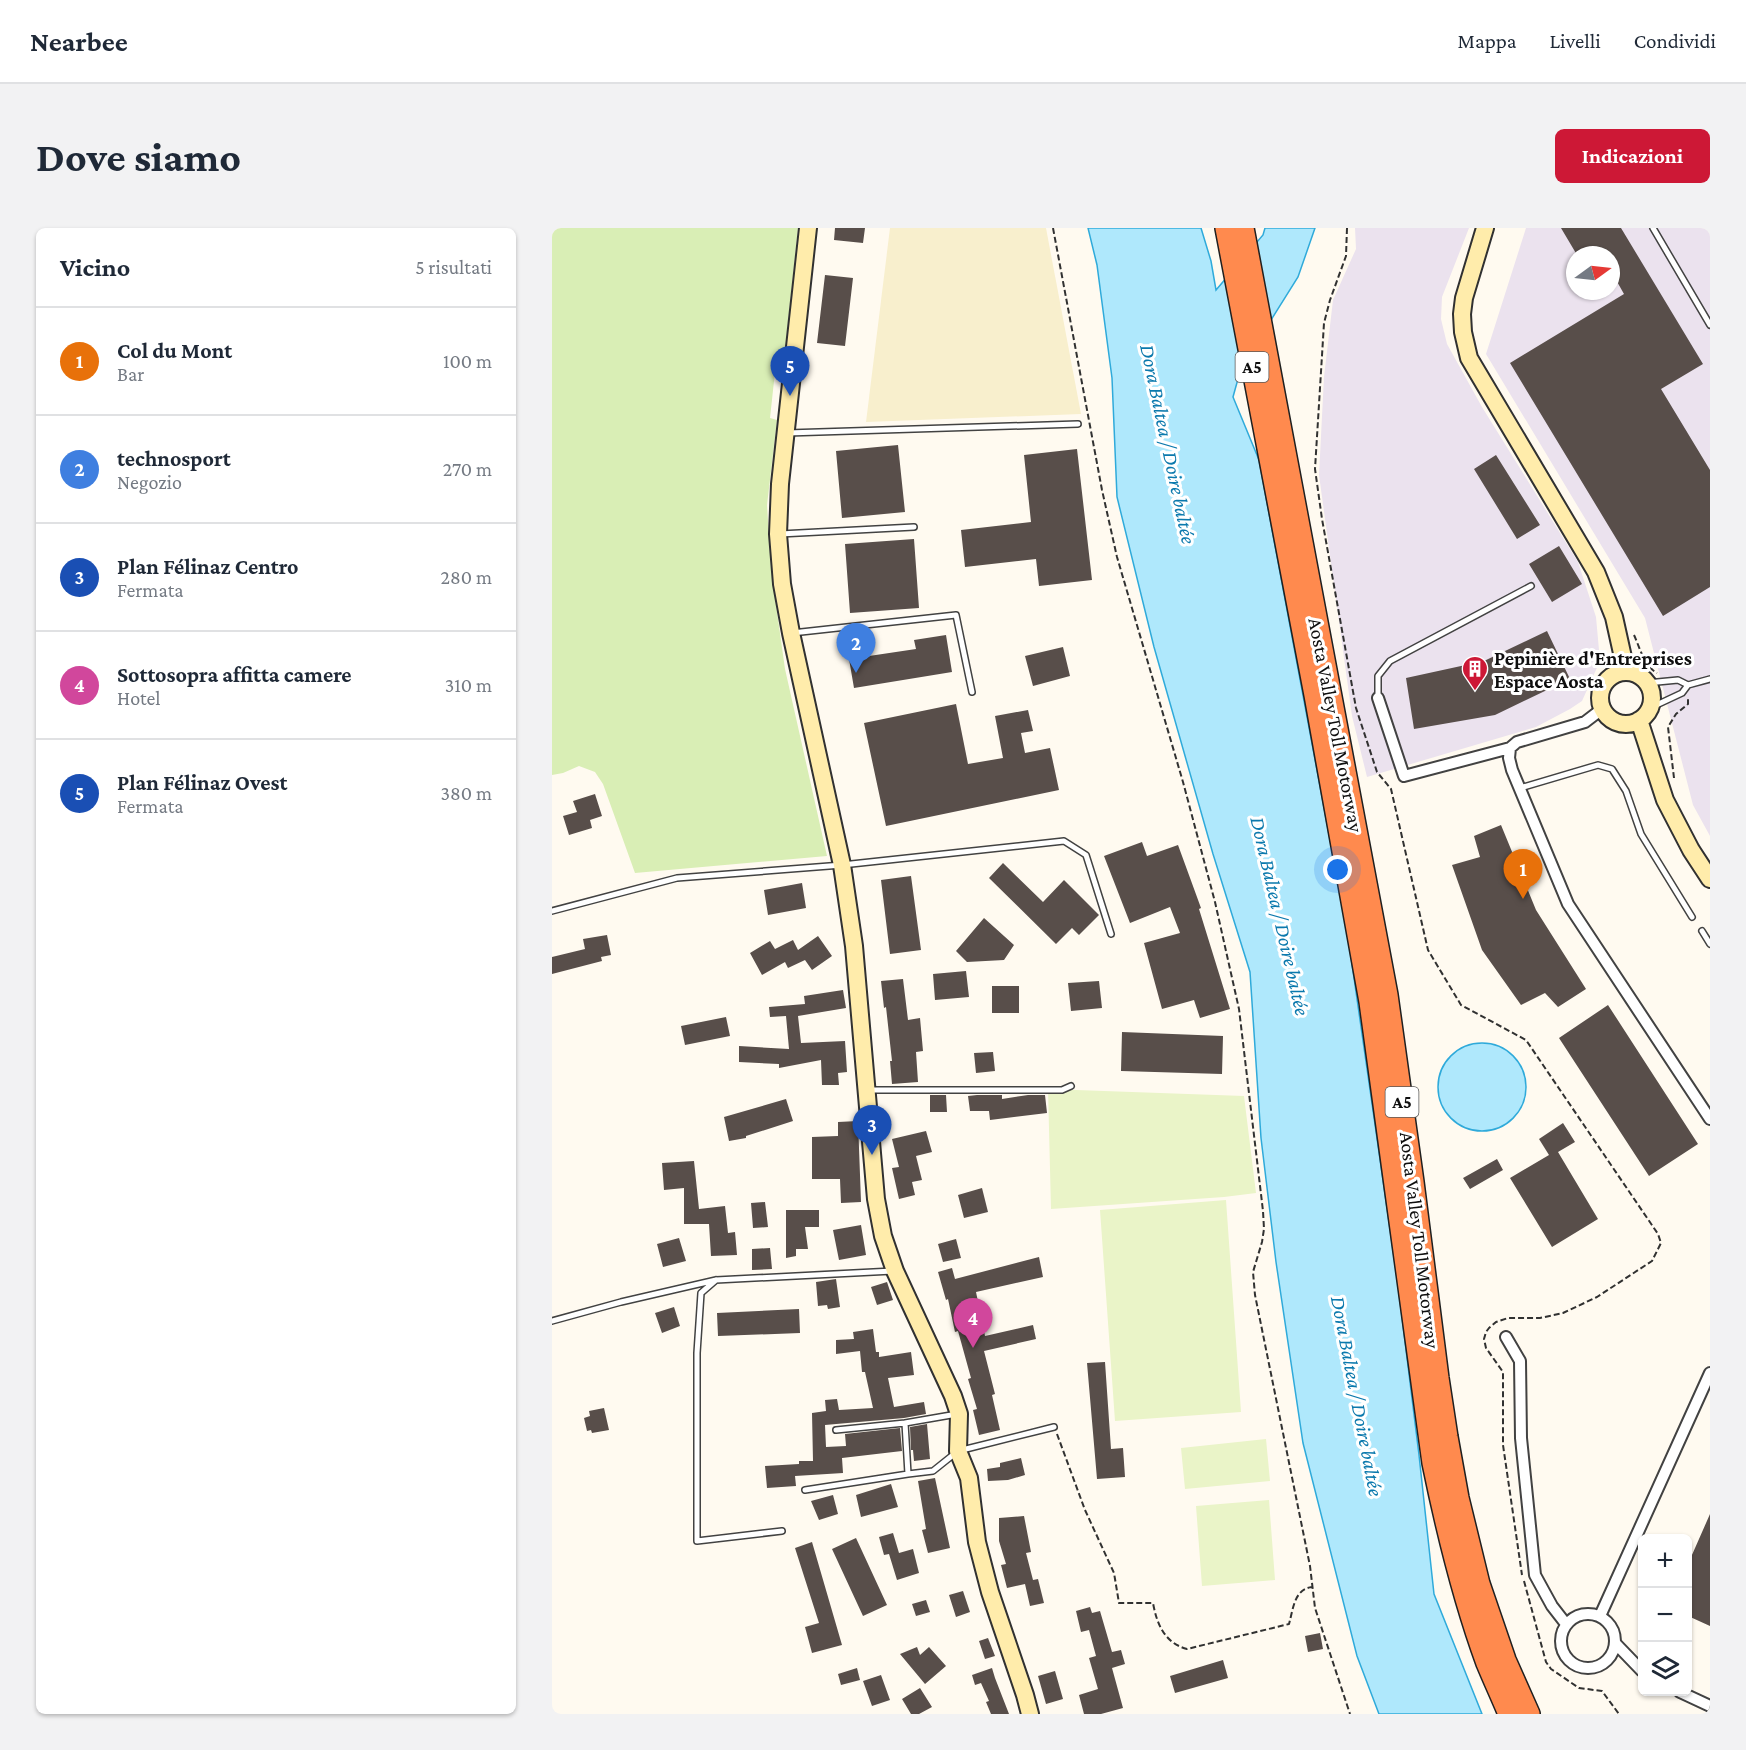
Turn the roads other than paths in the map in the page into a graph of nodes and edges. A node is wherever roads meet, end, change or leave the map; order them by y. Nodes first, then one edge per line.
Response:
1 (808, 228) edge
2 (1226, 228) edge
3 (1243, 228) edge
4 (1485, 228) edge
5 (1653, 228) edge
6 (1710, 325) edge
7 (1078, 424) dead end
8 (786, 434) junction
9 (914, 527) dead end
10 (778, 534) junction
11 (1531, 586) dead end
12 (791, 633) junction
13 (1626, 671) junction
14 (1710, 679) edge
15 (1647, 683) junction
16 (1688, 685) junction
17 (972, 692) dead end
18 (1378, 698) joint
19 (1602, 709) junction
20 (1644, 714) junction
21 (1510, 748) junction
22 (1520, 788) junction
23 (842, 864) junction
24 (1710, 879) edge
25 (552, 911) edge
26 (1692, 917) dead end
27 (1702, 931) dead end
28 (1111, 933) dead end
29 (1710, 944) edge
30 (1071, 1086) dead end
31 (866, 1090) junction
32 (1710, 1119) edge
33 (895, 1271) junction
34 (716, 1280) junction
35 (552, 1321) edge
36 (1506, 1337) dead end
37 (1710, 1373) edge
38 (959, 1414) junction
39 (905, 1423) junction
40 (1054, 1427) road end
41 (836, 1430) dead end
42 (958, 1451) junction
43 (908, 1474) junction
44 (805, 1490) dead end
45 (782, 1531) dead end
46 (1600, 1616) junction
47 (1566, 1624) junction
48 (1616, 1644) junction
49 (1505, 1660) junction
50 (1638, 1667) edge
51 (1689, 1696) edge
52 (1710, 1706) edge
53 (1030, 1714) edge
54 (1509, 1714) edge
55 (1529, 1714) edge
56 (1534, 1714) edge

1 - 8 main road
2 - 54 highway, Aosta Valley Toll Motorway / A5
3 - 49 highway, Aosta Valley Toll Motorway / A5
4 - 13 main road
5 - 6 lane
7 - 8 lane
8 - 10 main road
9 - 10 lane
10 - 12 main road
11 - 18 lane
12 - 17 lane
12 - 23 main road
13 - 15 main road
13 - 19 main road
14 - 16 lane
15 - 16 lane
15 - 20 main road
16 - 20 lane
18 - 21 street
19 - 20 main road
19 - 21 street
20 - 24 main road
21 - 22 street
22 - 26 lane
22 - 32 street
23 - 25 lane
23 - 28 lane
23 - 31 main road
27 - 29 lane
30 - 31 lane
31 - 33 main road
33 - 34 lane
33 - 38 main road
34 - 35 lane
34 - 45 lane
36 - 47 street
37 - 46 street
38 - 39 lane
38 - 42 main road
39 - 41 lane
39 - 43 lane
40 - 42 lane
42 - 43 lane
42 - 53 main road
43 - 44 lane
46 - 47 street
46 - 48 street
47 - 48 street
48 - 50 street
49 - 55 highway, Aosta Valley Toll Motorway / A5
49 - 56 lane
51 - 52 street

